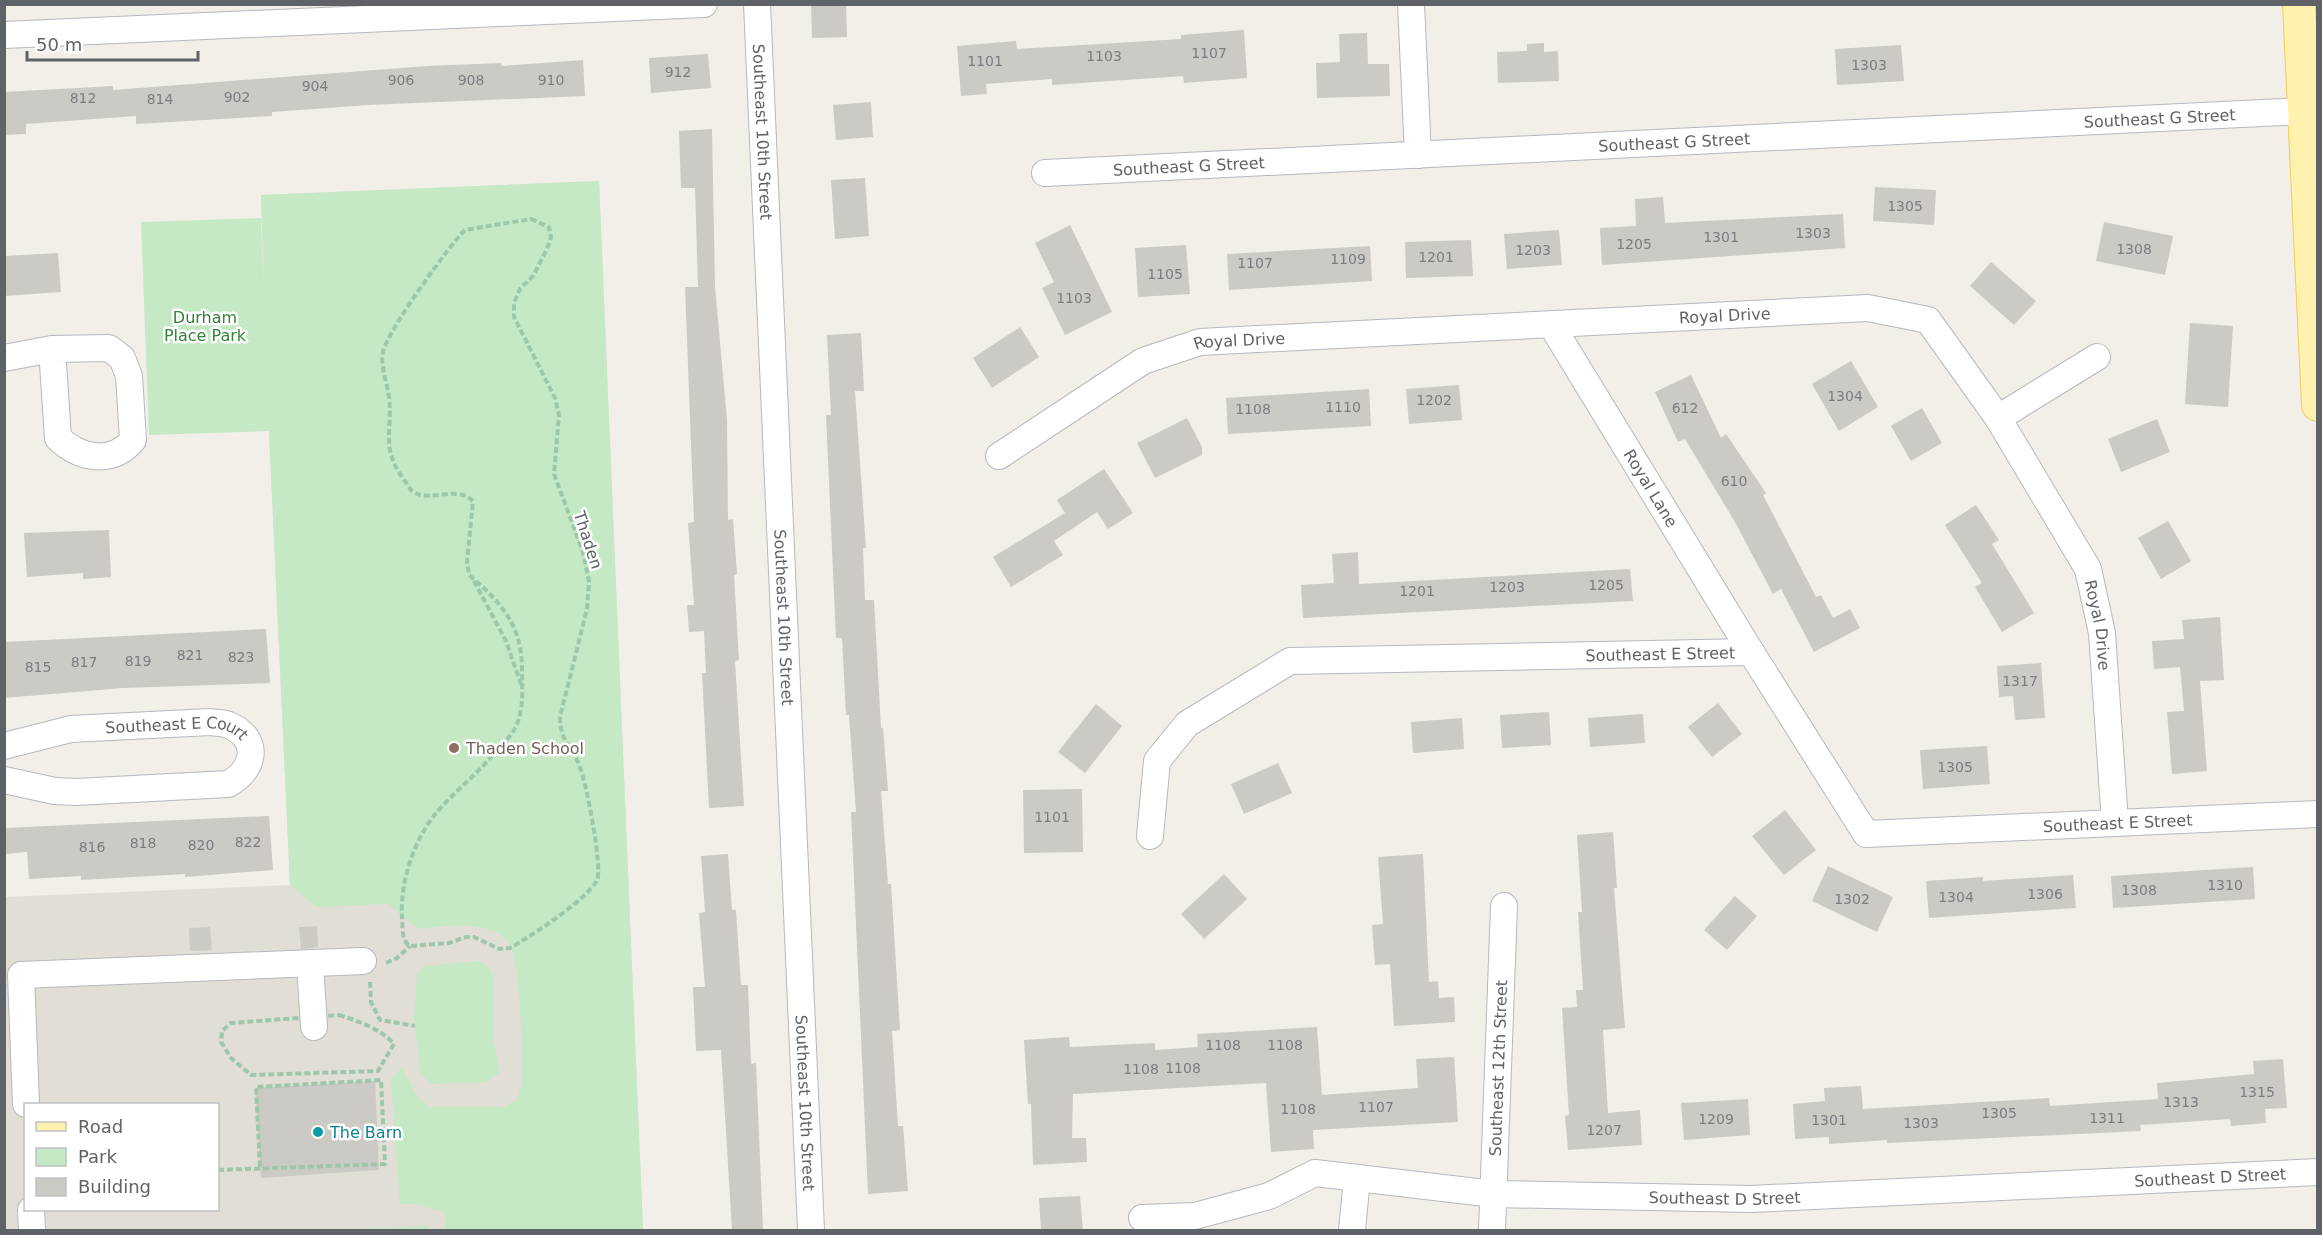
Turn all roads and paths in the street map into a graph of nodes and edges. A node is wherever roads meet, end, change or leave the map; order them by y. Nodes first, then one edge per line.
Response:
1 (704, 4) edge
2 (757, 4) edge
3 (1411, 4) edge
4 (2305, 6) edge
5 (4, 36) edge
6 (2303, 111) junction
7 (1418, 155) junction
8 (1046, 173) dead end
9 (1552, 326) junction
10 (52, 350) junction
11 (2097, 357) dead end
12 (4, 358) edge
13 (2318, 405) edge
14 (1998, 418) junction
15 (999, 456) dead end
16 (472, 578) junction
17 (1750, 652) junction
18 (522, 687) junction
19 (4, 746) edge
20 (4, 780) edge
21 (2318, 814) edge
22 (2115, 823) junction
23 (1150, 837) dead end
24 (1504, 906) dead end
25 (309, 963) junction
26 (368, 969) joint
27 (415, 1026) dead end
28 (314, 1027) dead end
29 (221, 1042) dead end
30 (391, 1050) dead end
31 (26, 1103) edge
32 (260, 1168) junction
33 (219, 1170) edge
34 (2318, 1172) edge
35 (1357, 1178) junction
36 (1494, 1194) junction
37 (31, 1211) edge
38 (1142, 1218) dead end
39 (32, 1230) edge
40 (812, 1230) edge
41 (1352, 1230) edge
42 (1492, 1230) edge

1 - 5 street
2 - 40 street, Southeast 10th Street
3 - 7 street
4 - 6 main road
6 - 7 street, Southeast G Street
6 - 13 main road
7 - 8 street, Southeast G Street
9 - 14 street, Royal Drive
9 - 15 street, Royal Drive
9 - 17 street, Royal Lane
10 - 10 street
10 - 12 street
11 - 14 street
14 - 22 street, Royal Drive
16 - 18 path, Thaden
16 - 18 path, Thaden
16 - 18 path, Thaden
17 - 22 street, Southeast E Street
17 - 23 street, Southeast E Street
19 - 20 street, Southeast E Court
21 - 22 street, Southeast E Street
24 - 36 street, Southeast 12th Street
25 - 26 street
25 - 28 street
25 - 31 street
26 - 27 path
29 - 30 path
32 - 32 path
32 - 33 path
34 - 36 street, Southeast D Street
35 - 36 street, Southeast D Street
35 - 38 street, Southeast D Street
35 - 41 street
36 - 42 street, Southeast 12th Street
37 - 39 street

